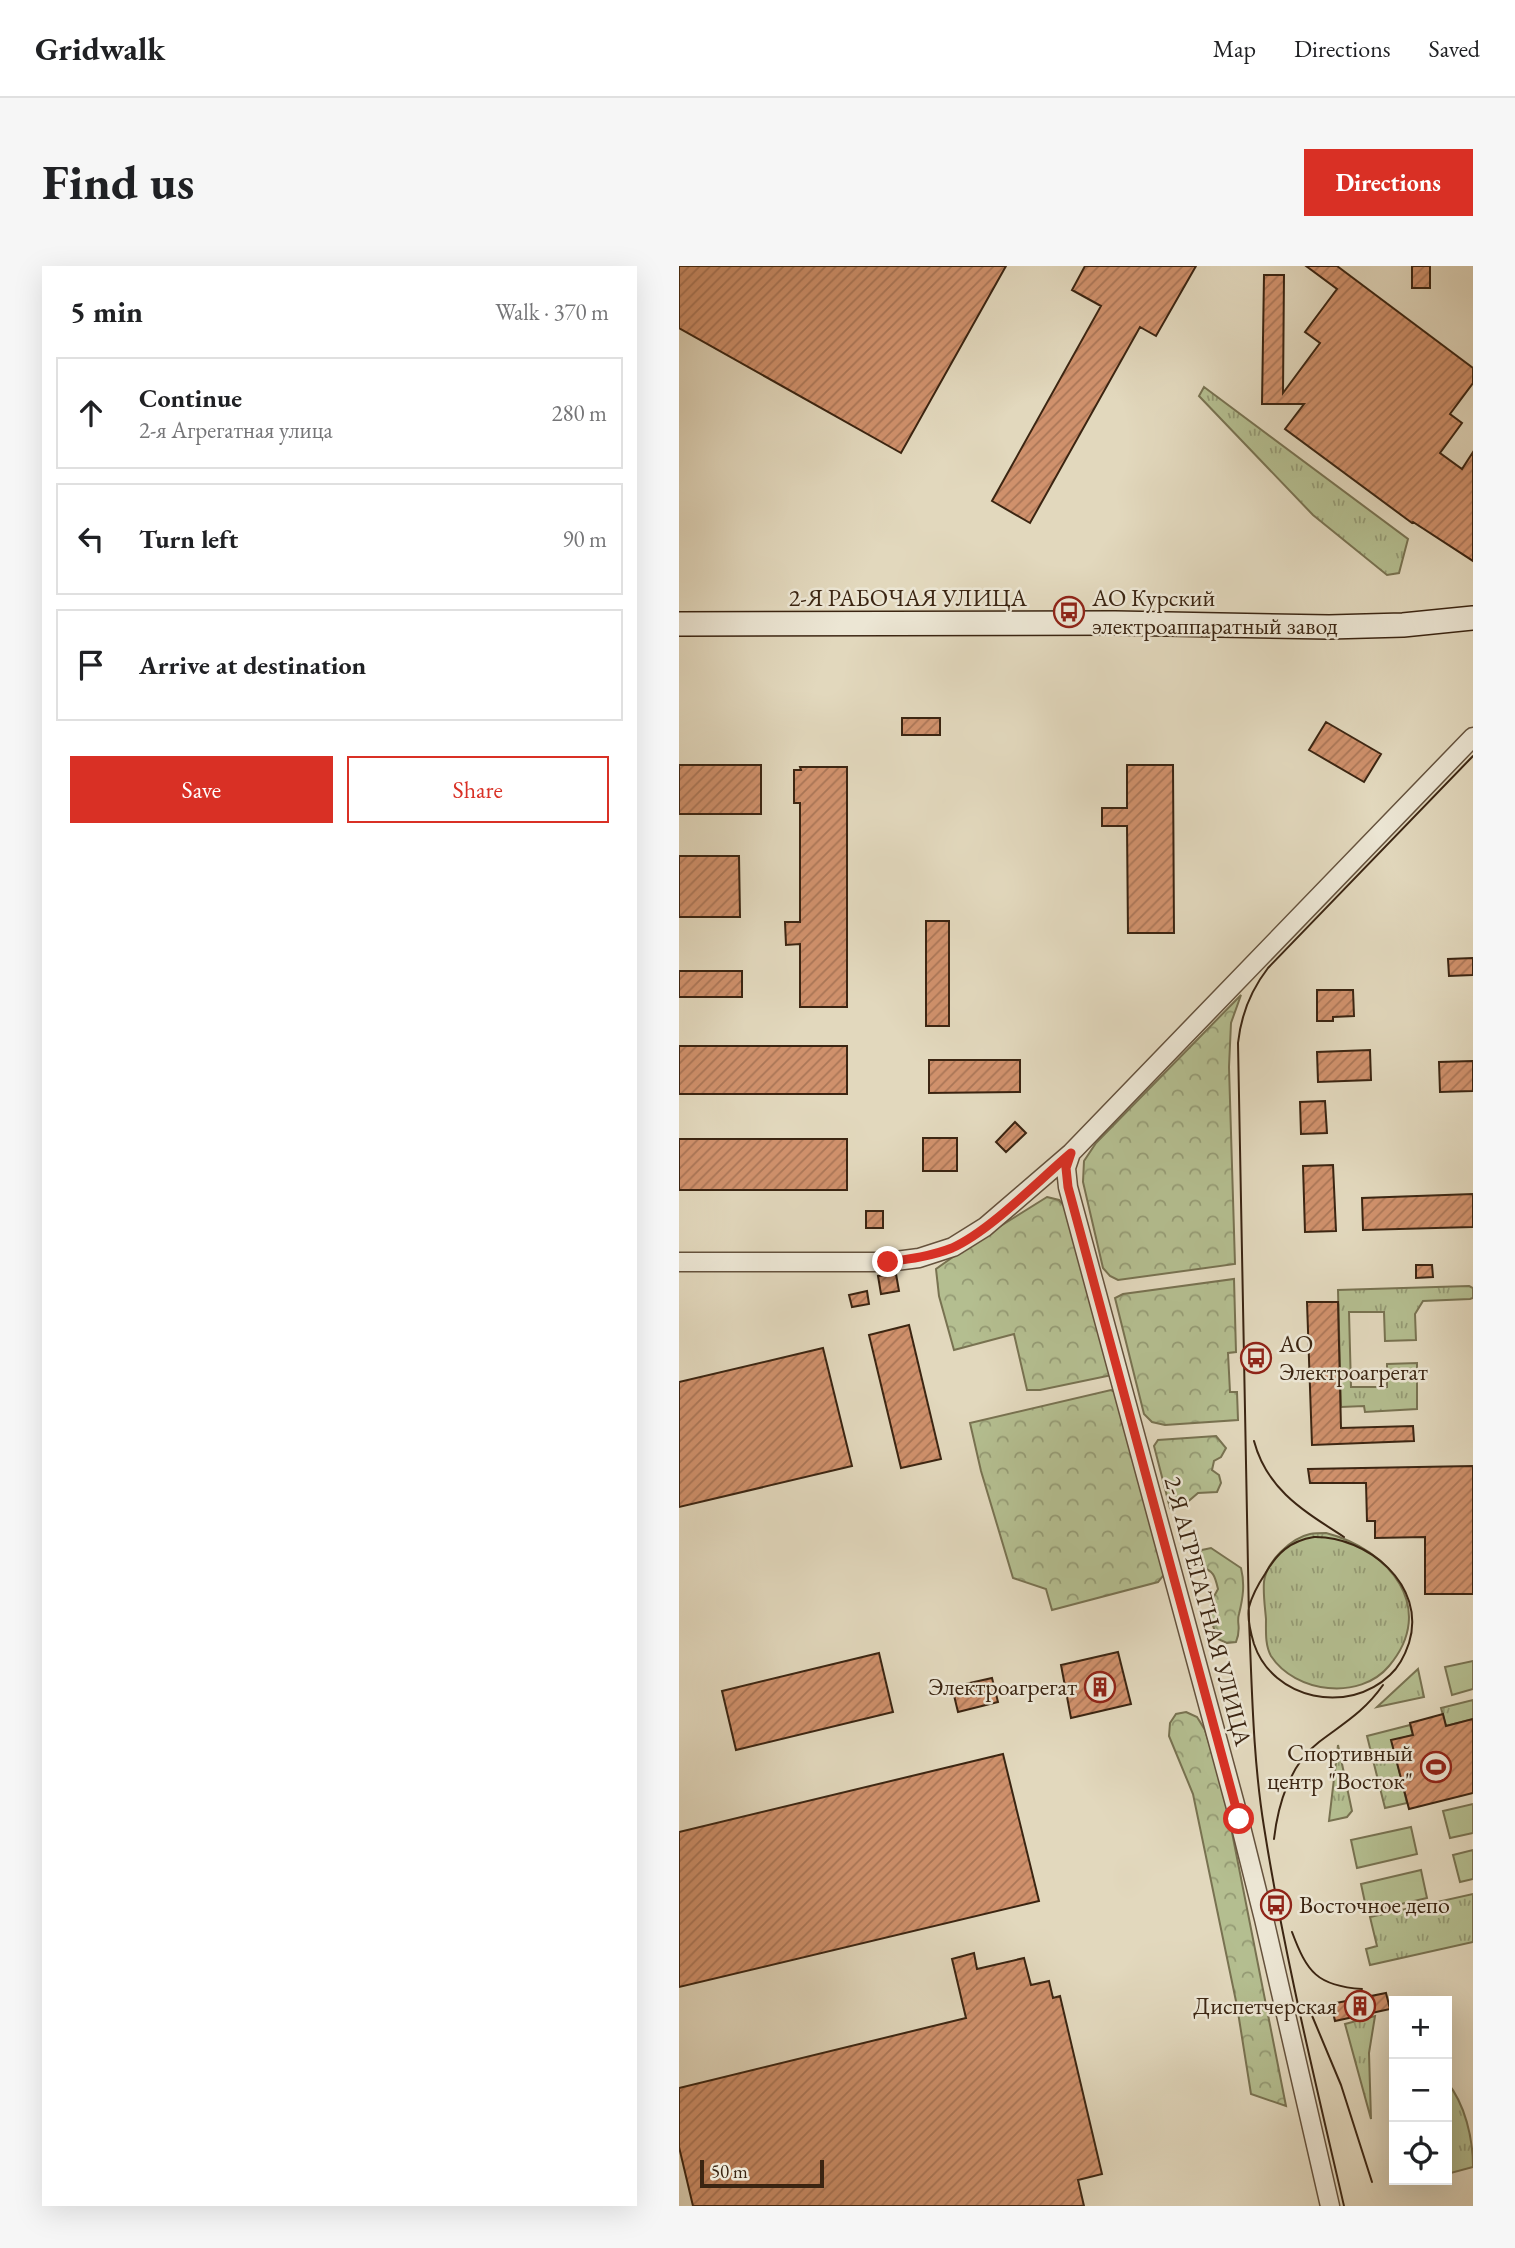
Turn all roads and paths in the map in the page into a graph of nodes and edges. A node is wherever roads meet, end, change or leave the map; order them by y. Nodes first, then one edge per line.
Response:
1 (1467, 621) edge
2 (679, 625) edge
3 (1473, 737) edge
4 (1071, 1153) junction
5 (679, 1262) edge
6 (1329, 2206) edge

1 - 2 main road, 2-Я РАБОЧАЯ УЛИЦА
3 - 4 street
4 - 5 street
4 - 6 street, 2-Я АГРЕГАТНАЯ УЛИЦА

